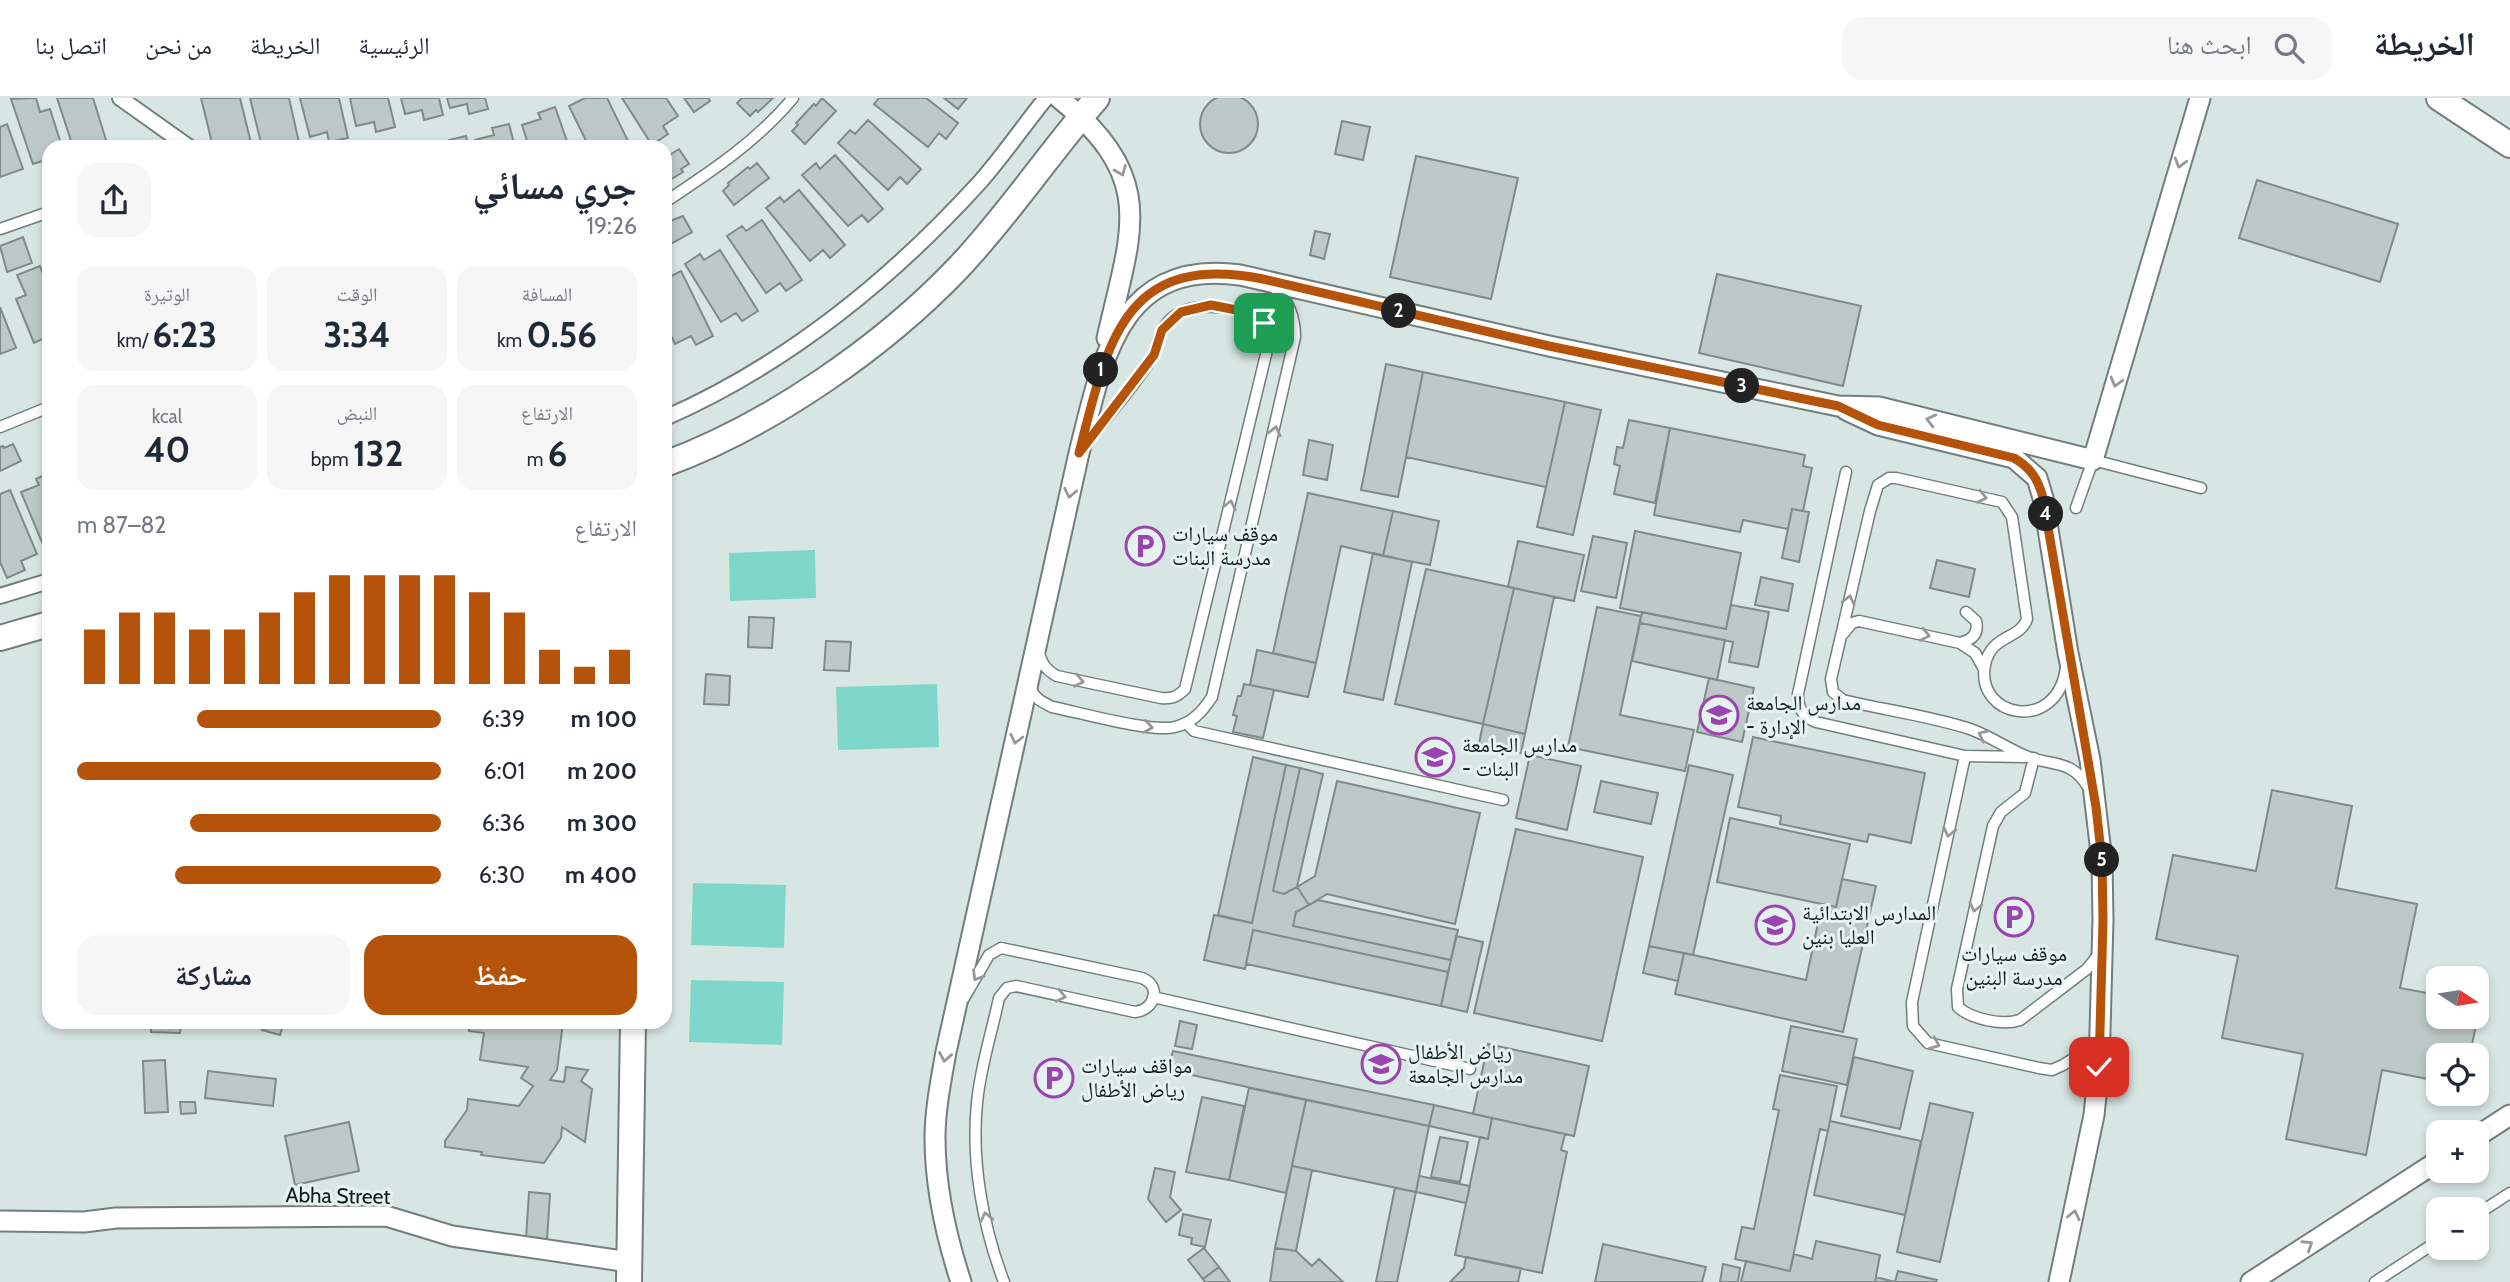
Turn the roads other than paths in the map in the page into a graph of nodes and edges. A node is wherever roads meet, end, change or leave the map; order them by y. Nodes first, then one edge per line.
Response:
1 (120, 98) edge
2 (793, 98) edge
3 (1046, 98) edge
4 (1059, 98) edge
5 (2200, 98) edge
6 (2439, 98) edge
7 (1089, 107) edge
8 (179, 140) edge
9 (2510, 145) edge
10 (672, 197) edge
11 (42, 214) edge
12 (0, 229) edge
13 (1263, 279) junction
14 (1098, 377) junction
15 (1838, 406) junction
16 (42, 410) edge
17 (672, 414) edge
18 (0, 427) edge
19 (1079, 453) junction
20 (2093, 460) junction
21 (672, 461) edge
22 (1846, 472) dead end
23 (2201, 488) dead end
24 (2076, 508) dead end
25 (42, 583) edge
26 (0, 596) edge
27 (1966, 612) dead end
28 (42, 626) edge
29 (1840, 637) junction
30 (0, 638) edge
31 (1038, 638) junction
32 (1959, 643) junction
33 (2068, 653) junction
34 (1984, 669) junction
35 (1030, 674) junction
36 (1186, 723) junction
37 (1965, 756) junction
38 (2032, 757) junction
39 (1503, 800) dead end
40 (2096, 807) junction
41 (2103, 940) junction
42 (1153, 997) junction
43 (953, 1016) junction
44 (2101, 1026) junction
45 (633, 1029) edge
46 (1470, 1069) dead end
47 (2510, 1115) edge
48 (2489, 1129) edge
49 (2426, 1169) edge
50 (2510, 1193) edge
51 (2489, 1207) edge
52 (0, 1212) edge
53 (0, 1222) edge
54 (2426, 1249) edge
55 (629, 1272) edge
56 (961, 1282) edge
57 (1004, 1282) edge
58 (2059, 1282) edge
59 (2251, 1282) edge
60 (2375, 1282) edge

1 - 8 street
2 - 10 lane
3 - 17 street
4 - 7 street
5 -> 20 street
6 - 9 street
7 -> 14 street
7 - 21 street
11 - 12 lane
13 - 14 street
13 - 15 street
36 -> 13 lane
14 - 19 street
20 -> 15 street
15 - 33 street
16 - 18 lane
19 -> 31 street
31 -> 19 lane
20 - 23 lane
20 - 24 lane
22 - 37 lane
25 - 26 street
27 - 32 lane
28 - 30 street
29 -> 32 lane
29 -> 34 lane
38 -> 29 lane
31 - 35 street
32 - 34 lane
33 - 34 lane
33 - 40 street
35 -> 36 lane
35 -> 43 street
36 - 39 lane
37 - 38 lane
37 -> 44 lane
38 - 40 lane
38 -> 41 lane
40 - 41 street
41 - 44 street
42 -> 43 lane
42 - 46 lane
57 -> 42 lane
43 -> 56 street
58 -> 44 street
45 - 55 street
47 - 48 street
59 -> 49 street
50 - 51 lane
52 - 53 street
53 - 55 street, Abha Street
54 - 60 lane

